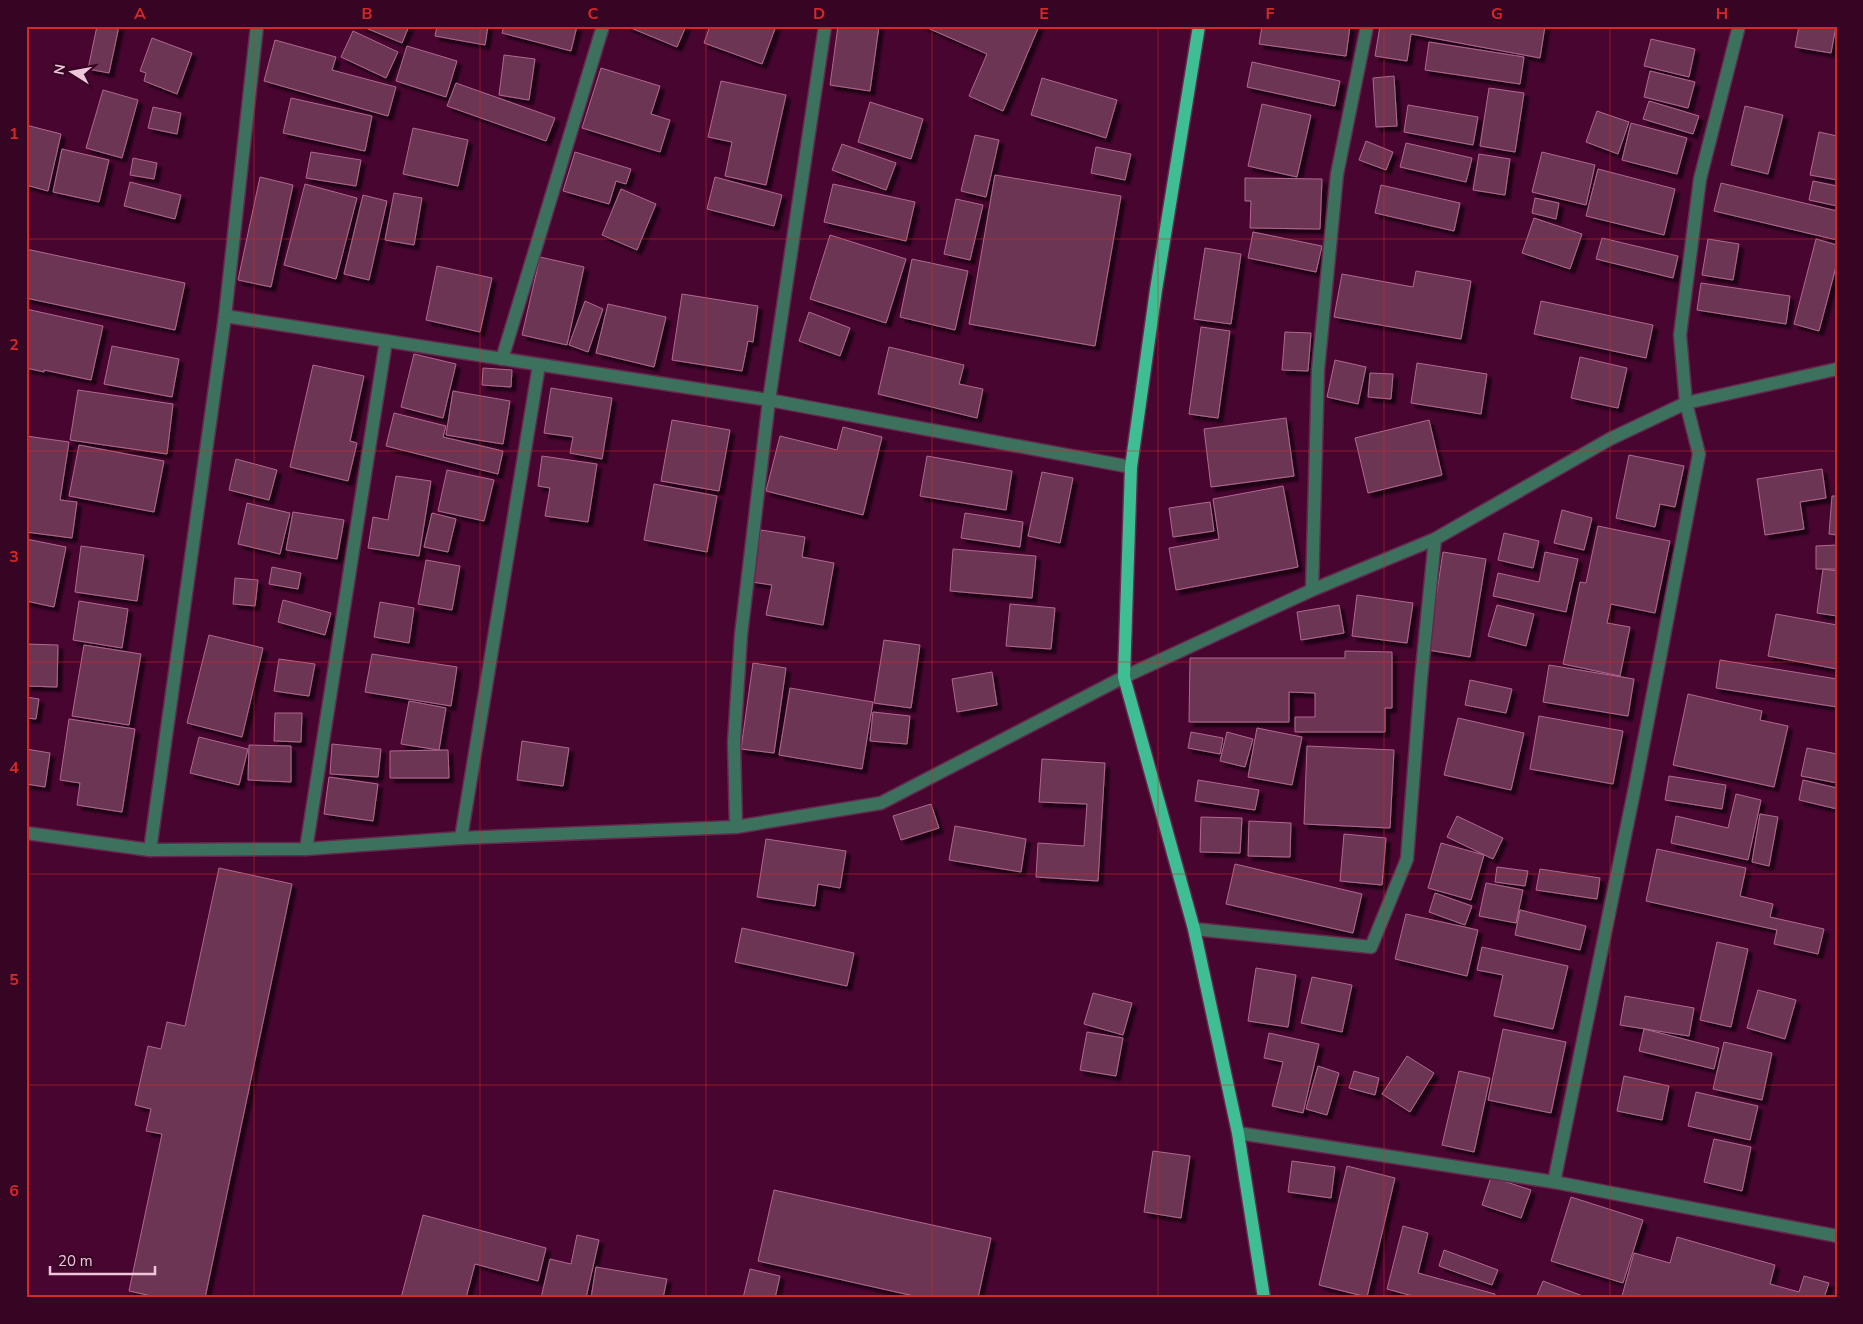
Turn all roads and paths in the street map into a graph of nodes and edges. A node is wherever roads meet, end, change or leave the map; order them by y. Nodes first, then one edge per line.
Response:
1 (257, 26) edge
2 (603, 26) edge
3 (825, 26) edge
4 (1199, 26) edge
5 (1368, 26) edge
6 (1739, 26) edge
7 (225, 316) junction
8 (386, 341) junction
9 (502, 359) junction
10 (538, 365) junction
11 (1837, 369) edge
12 (769, 400) junction
13 (1686, 403) junction
14 (1131, 467) junction
15 (1435, 539) junction
16 (1312, 590) junction
17 (1124, 677) junction
18 (736, 827) junction
19 (26, 833) edge
20 (461, 838) junction
21 (306, 849) junction
22 (150, 850) junction
23 (1194, 929) junction
24 (1238, 1133) junction
25 (1554, 1182) junction
26 (1837, 1236) edge
27 (1264, 1298) edge

1 - 7 street
2 - 9 street
3 - 12 street
4 - 14 main road
5 - 16 street
6 - 13 street
7 - 8 street
7 - 22 street
8 - 9 street
8 - 21 street
9 - 10 street
10 - 12 street
10 - 20 street
11 - 13 street
12 - 14 street
12 - 18 street
13 - 15 street
13 - 25 street
14 - 17 main road
15 - 16 street
15 - 23 street
16 - 17 street
17 - 18 street
17 - 23 main road
18 - 20 street
19 - 22 street
20 - 21 street
21 - 22 street
23 - 24 main road
24 - 25 street
24 - 27 main road
25 - 26 street

